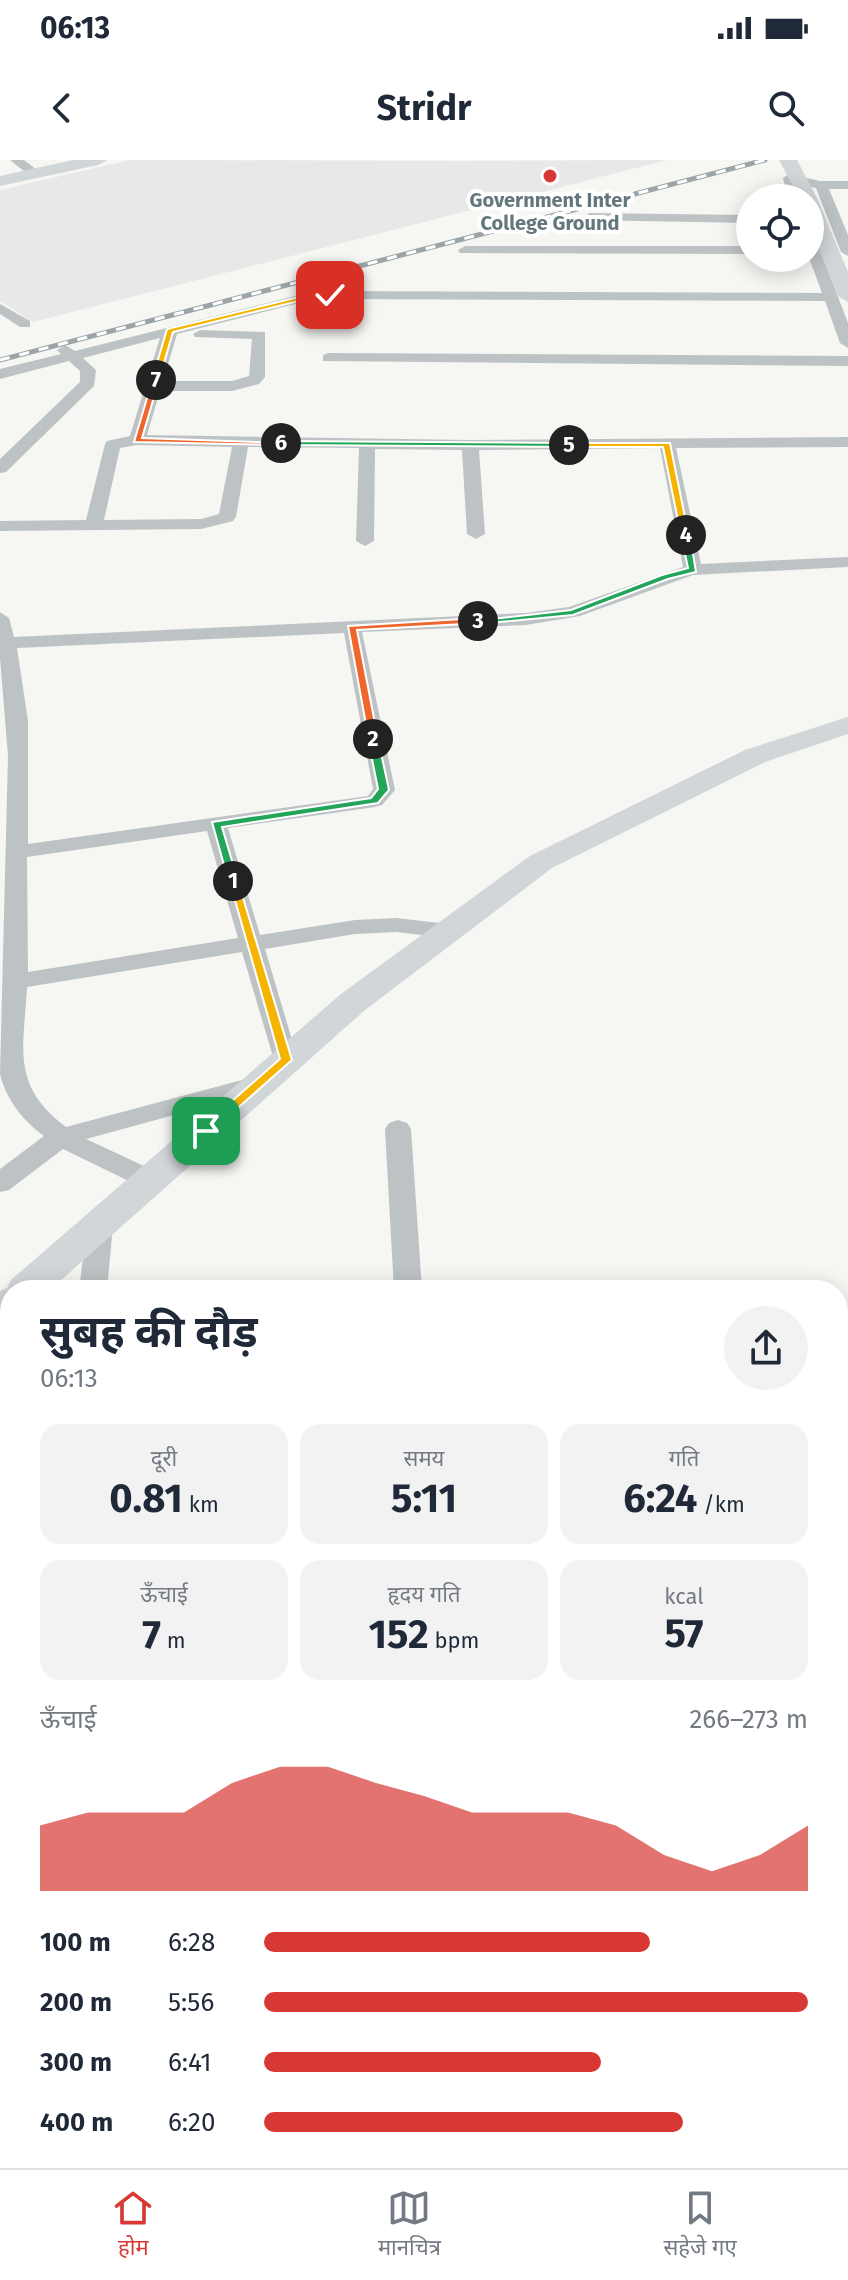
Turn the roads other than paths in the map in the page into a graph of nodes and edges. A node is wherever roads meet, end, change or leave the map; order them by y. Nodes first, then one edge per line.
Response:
1 (70, 160) edge
2 (98, 160) edge
3 (788, 160) edge
4 (27, 167) edge
5 (0, 175) edge
6 (0, 181) edge
7 (808, 184) edge
8 (848, 185) edge
9 (824, 190) edge
10 (848, 202) edge
11 (824, 203) edge
12 (824, 208) edge
13 (590, 217) dead end
14 (736, 219) edge
15 (824, 226) edge
16 (843, 229) edge
17 (465, 250) dead end
18 (736, 250) edge
19 (848, 252) edge
20 (824, 270) edge
21 (839, 297) edge
22 (0, 308) edge
23 (25, 324) dead end
24 (169, 333) junction
25 (848, 343) edge
26 (69, 353) junction
27 (328, 358) dead end
28 (848, 361) edge
29 (0, 374) edge
30 (154, 386) junction
31 (137, 440) junction
32 (241, 442) junction
33 (848, 442) edge
34 (667, 444) junction
35 (367, 445) junction
36 (470, 445) junction
37 (0, 468) edge
38 (94, 524) junction
39 (0, 526) edge
40 (476, 534) dead end
41 (365, 541) dead end
42 (848, 562) edge
43 (693, 570) junction
44 (0, 618) edge
45 (352, 628) junction
46 (4, 645) edge
47 (848, 725) edge
48 (11, 768) edge
49 (216, 824) junction
50 (19, 852) junction
51 (8, 898) edge
52 (448, 931) junction
53 (251, 943) junction
54 (16, 981) junction
55 (286, 1060) junction
56 (261, 1083) junction
57 (398, 1129) dead end
58 (61, 1137) junction
59 (150, 1180) junction
60 (0, 1183) edge
61 (100, 1225) junction
62 (37, 1280) edge
63 (94, 1280) edge
64 (407, 1280) edge

1 - 4 main road
2 - 4 main road
3 - 7 main road
4 - 5 main road
4 - 6 main road
8 - 9 street
10 - 11 street
12 - 16 street
13 - 14 street
15 - 21 main road
16 - 19 street
17 - 18 street
20 - 21 street
21 - 24 street
21 - 25 street
22 - 23 street
24 - 26 street
24 - 30 street
24 - 30 street
26 - 29 street
26 - 37 street
27 - 28 street
30 - 31 street
31 - 32 street
31 - 38 street
32 - 35 street
32 - 38 street
33 - 34 street
34 - 36 street
34 - 43 street
35 - 36 street
35 - 41 street
36 - 40 street
38 - 39 street
42 - 43 street
43 - 45 street
44 - 46 street
45 - 46 street
45 - 49 street
46 - 48 street
47 - 52 main road
48 - 50 street
49 - 50 street
49 - 53 street
50 - 51 street
51 - 54 street
52 - 53 street
52 - 55 main road
53 - 54 street
53 - 55 street
54 - 58 street
55 - 56 main road
56 - 58 street
56 - 59 main road
57 - 64 street
58 - 59 street
58 - 60 street
59 - 61 main road
61 - 62 main road
61 - 63 street

